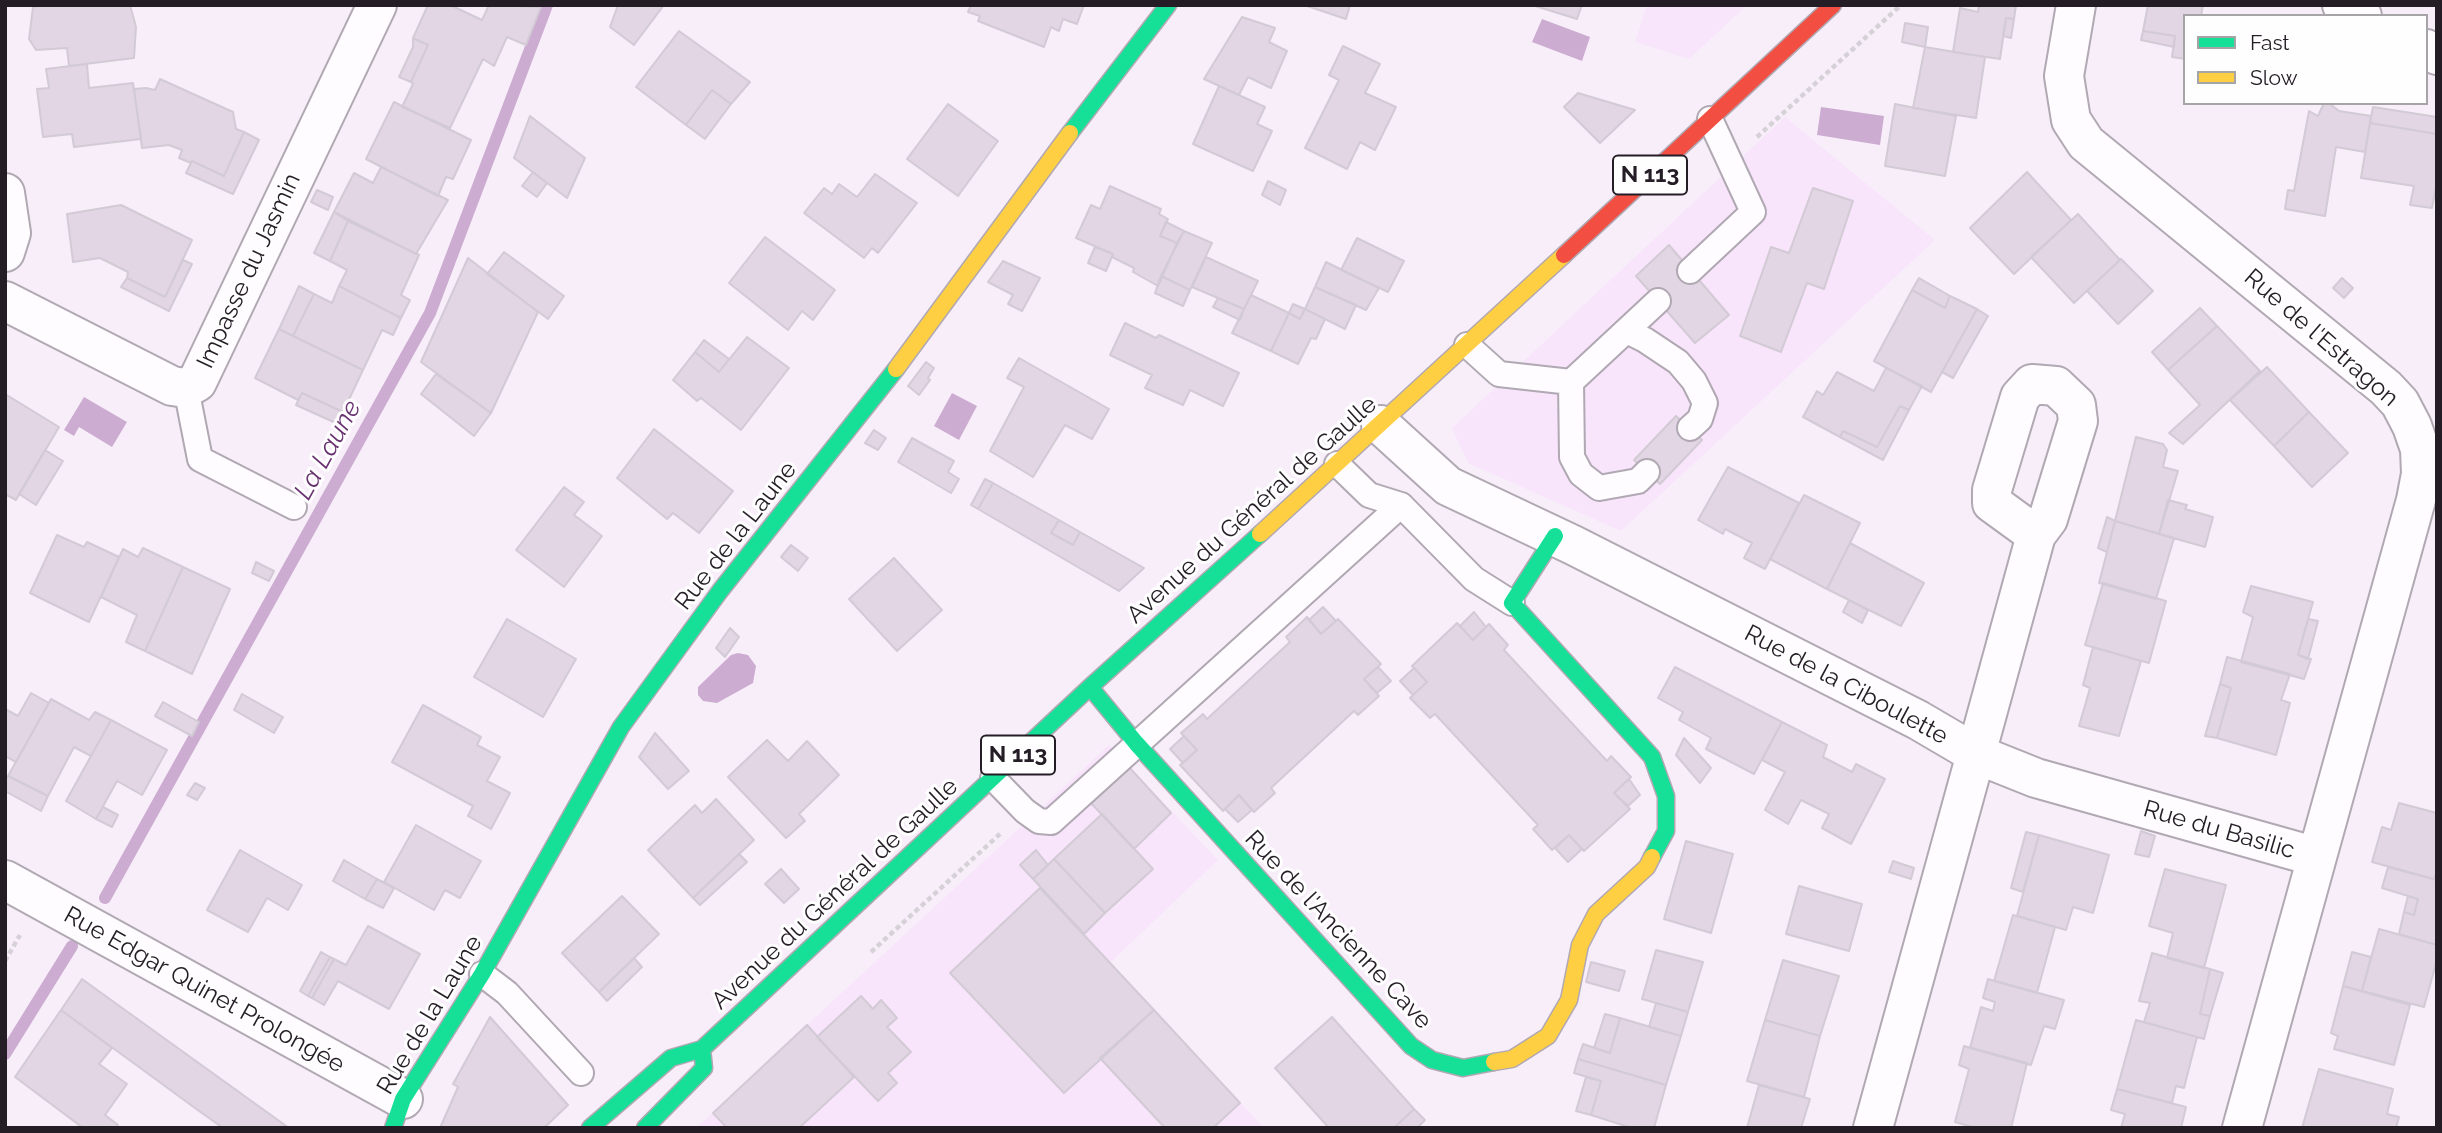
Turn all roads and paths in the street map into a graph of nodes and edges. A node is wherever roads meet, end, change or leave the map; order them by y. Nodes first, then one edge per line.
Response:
1 (377, 5) edge
2 (1168, 5) edge
3 (1833, 5) edge
4 (2076, 5) edge
5 (2342, 5) edge
6 (2358, 14) edge
7 (1710, 119) junction
8 (5, 193) edge
9 (5, 252) edge
10 (1690, 271) dead end
11 (5, 301) edge
12 (1658, 301) dead end
13 (1627, 331) junction
14 (1466, 345) junction
15 (1571, 382) junction
16 (186, 388) junction
17 (1381, 425) junction
18 (1690, 429) dead end
19 (1337, 464) junction
20 (1647, 472) dead end
21 (1401, 505) junction
22 (294, 507) dead end
23 (2036, 535) dead end
24 (1556, 536) junction
25 (1511, 603) junction
26 (1090, 687) junction
27 (1136, 743) junction
28 (1976, 754) junction
29 (993, 778) junction
30 (2317, 858) junction
31 (5, 880) edge
32 (482, 974) junction
33 (702, 1049) junction
34 (581, 1073) dead end
35 (398, 1113) edge
36 (607, 1121) edge
37 (662, 1122) edge
38 (590, 1128) edge
39 (1873, 1128) edge
40 (2242, 1128) edge

1 - 16 street, Impasse du Jasmin
2 - 32 street, Rue de la Laune
3 - 7 street, Avenue du Général de Gaulle / N 113
4 - 30 street, Rue de l'Estragon
5 - 6 street
7 - 10 lane
7 - 14 street, Avenue du Général de Gaulle / N 113
8 - 9 street
11 - 16 street, Impasse du Jasmin
12 - 13 lane
13 - 15 lane
13 - 18 lane
14 - 15 lane
14 - 17 street, Avenue du Général de Gaulle / N 113
15 - 20 lane
16 - 22 lane
17 - 19 street, Avenue du Général de Gaulle / N 113
17 - 24 street, Rue de la Ciboulette
19 - 21 lane
19 - 26 street, Avenue du Général de Gaulle / N 113
21 - 25 lane
21 - 27 lane
23 - 28 street
24 - 25 street
24 - 28 street, Rue de la Ciboulette
25 - 27 street, Rue de l'Ancienne Cave
26 - 27 street, Rue de l'Ancienne Cave
26 - 29 street, Avenue du Général de Gaulle / N 113
27 - 29 lane
28 - 30 street, Rue du Basilic
28 - 39 street, Rue de la Ciboulette
29 - 33 street, Avenue du Général de Gaulle / N 113
30 - 40 street, Rue du Basilic
31 - 35 street, Rue Edgar Quinet Prolongée
32 - 34 lane
32 - 35 street, Rue de la Laune
33 - 36 street, Avenue du Général de Gaulle / N 113
33 - 37 street
36 - 38 street, Avenue du Général de Gaulle / N 113

